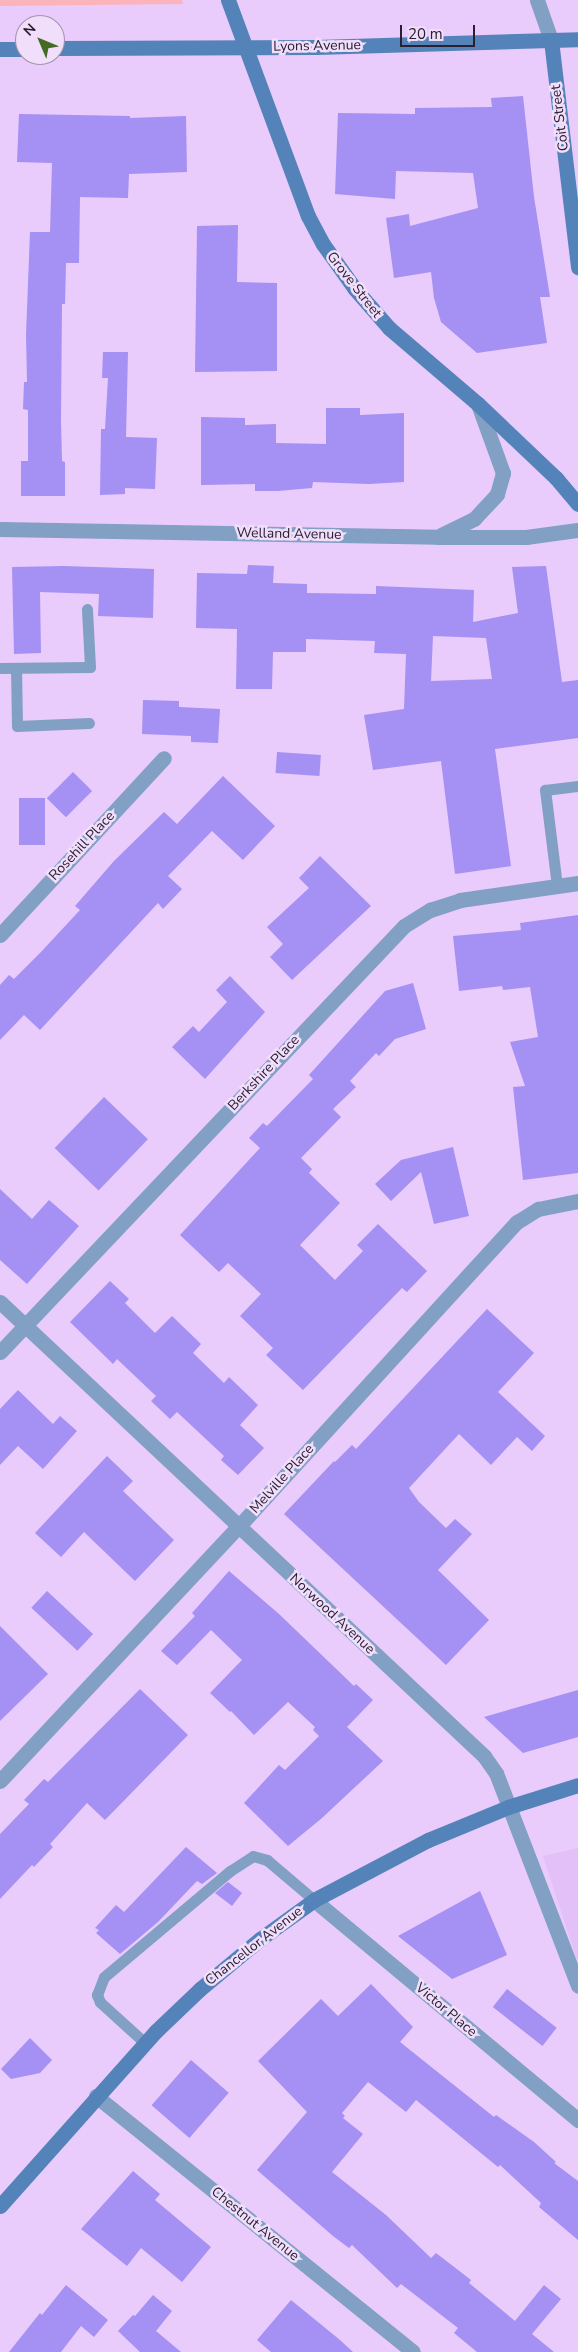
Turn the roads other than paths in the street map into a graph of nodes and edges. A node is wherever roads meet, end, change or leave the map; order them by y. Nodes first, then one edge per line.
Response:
1 (228, 0) edge
2 (537, 0) edge
3 (578, 39) edge
4 (551, 40) junction
5 (246, 47) junction
6 (65, 48) edge
7 (0, 49) edge
8 (15, 49) edge
9 (572, 172) edge
10 (578, 267) edge
11 (478, 404) junction
12 (578, 504) edge
13 (0, 529) edge
14 (578, 530) edge
15 (438, 537) junction
16 (87, 609) dead end
17 (0, 668) edge
18 (16, 668) junction
19 (89, 723) dead end
20 (164, 758) dead end
21 (578, 786) edge
22 (578, 883) edge
23 (557, 886) junction
24 (0, 935) edge
25 (578, 1200) edge
26 (0, 1302) edge
27 (25, 1325) junction
28 (0, 1352) edge
29 (239, 1526) junction
30 (0, 1782) edge
31 (578, 1785) edge
32 (508, 1807) junction
33 (314, 1900) junction
34 (578, 1986) edge
35 (145, 2042) junction
36 (96, 2096) junction
37 (576, 2118) edge
38 (1, 2203) edge
39 (413, 2352) edge

1 - 5 main road, Grove Street
2 - 4 street, Coit Street
3 - 4 main road, Lyons Avenue
4 - 5 main road, Lyons Avenue
4 - 9 main road, Coit Street
5 - 6 main road, Lyons Avenue
5 - 11 main road, Grove Street
7 - 8 main road
9 - 10 main road, Coit Street
11 - 12 main road, Grove Street
11 - 15 street
13 - 15 street, Welland Avenue
14 - 15 street, Welland Avenue
16 - 18 lane
17 - 18 lane
18 - 19 lane
20 - 24 street, Rosehill Place
21 - 23 lane
22 - 23 street, Berkshire Place
23 - 27 street, Berkshire Place
25 - 29 street, Melville Place
26 - 27 street, Norwood Avenue
27 - 28 street, Berkshire Place
27 - 29 street, Norwood Avenue
29 - 30 street, Melville Place
29 - 32 street, Norwood Avenue
31 - 32 main road, Chancellor Avenue
32 - 33 main road, Chancellor Avenue
32 - 34 street, Norwood Avenue
33 - 35 main road, Chancellor Avenue
33 - 35 lane
33 - 37 street, Victor Place
35 - 36 main road, Chancellor Avenue
36 - 38 main road, Chancellor Avenue
36 - 39 street, Chestnut Avenue

